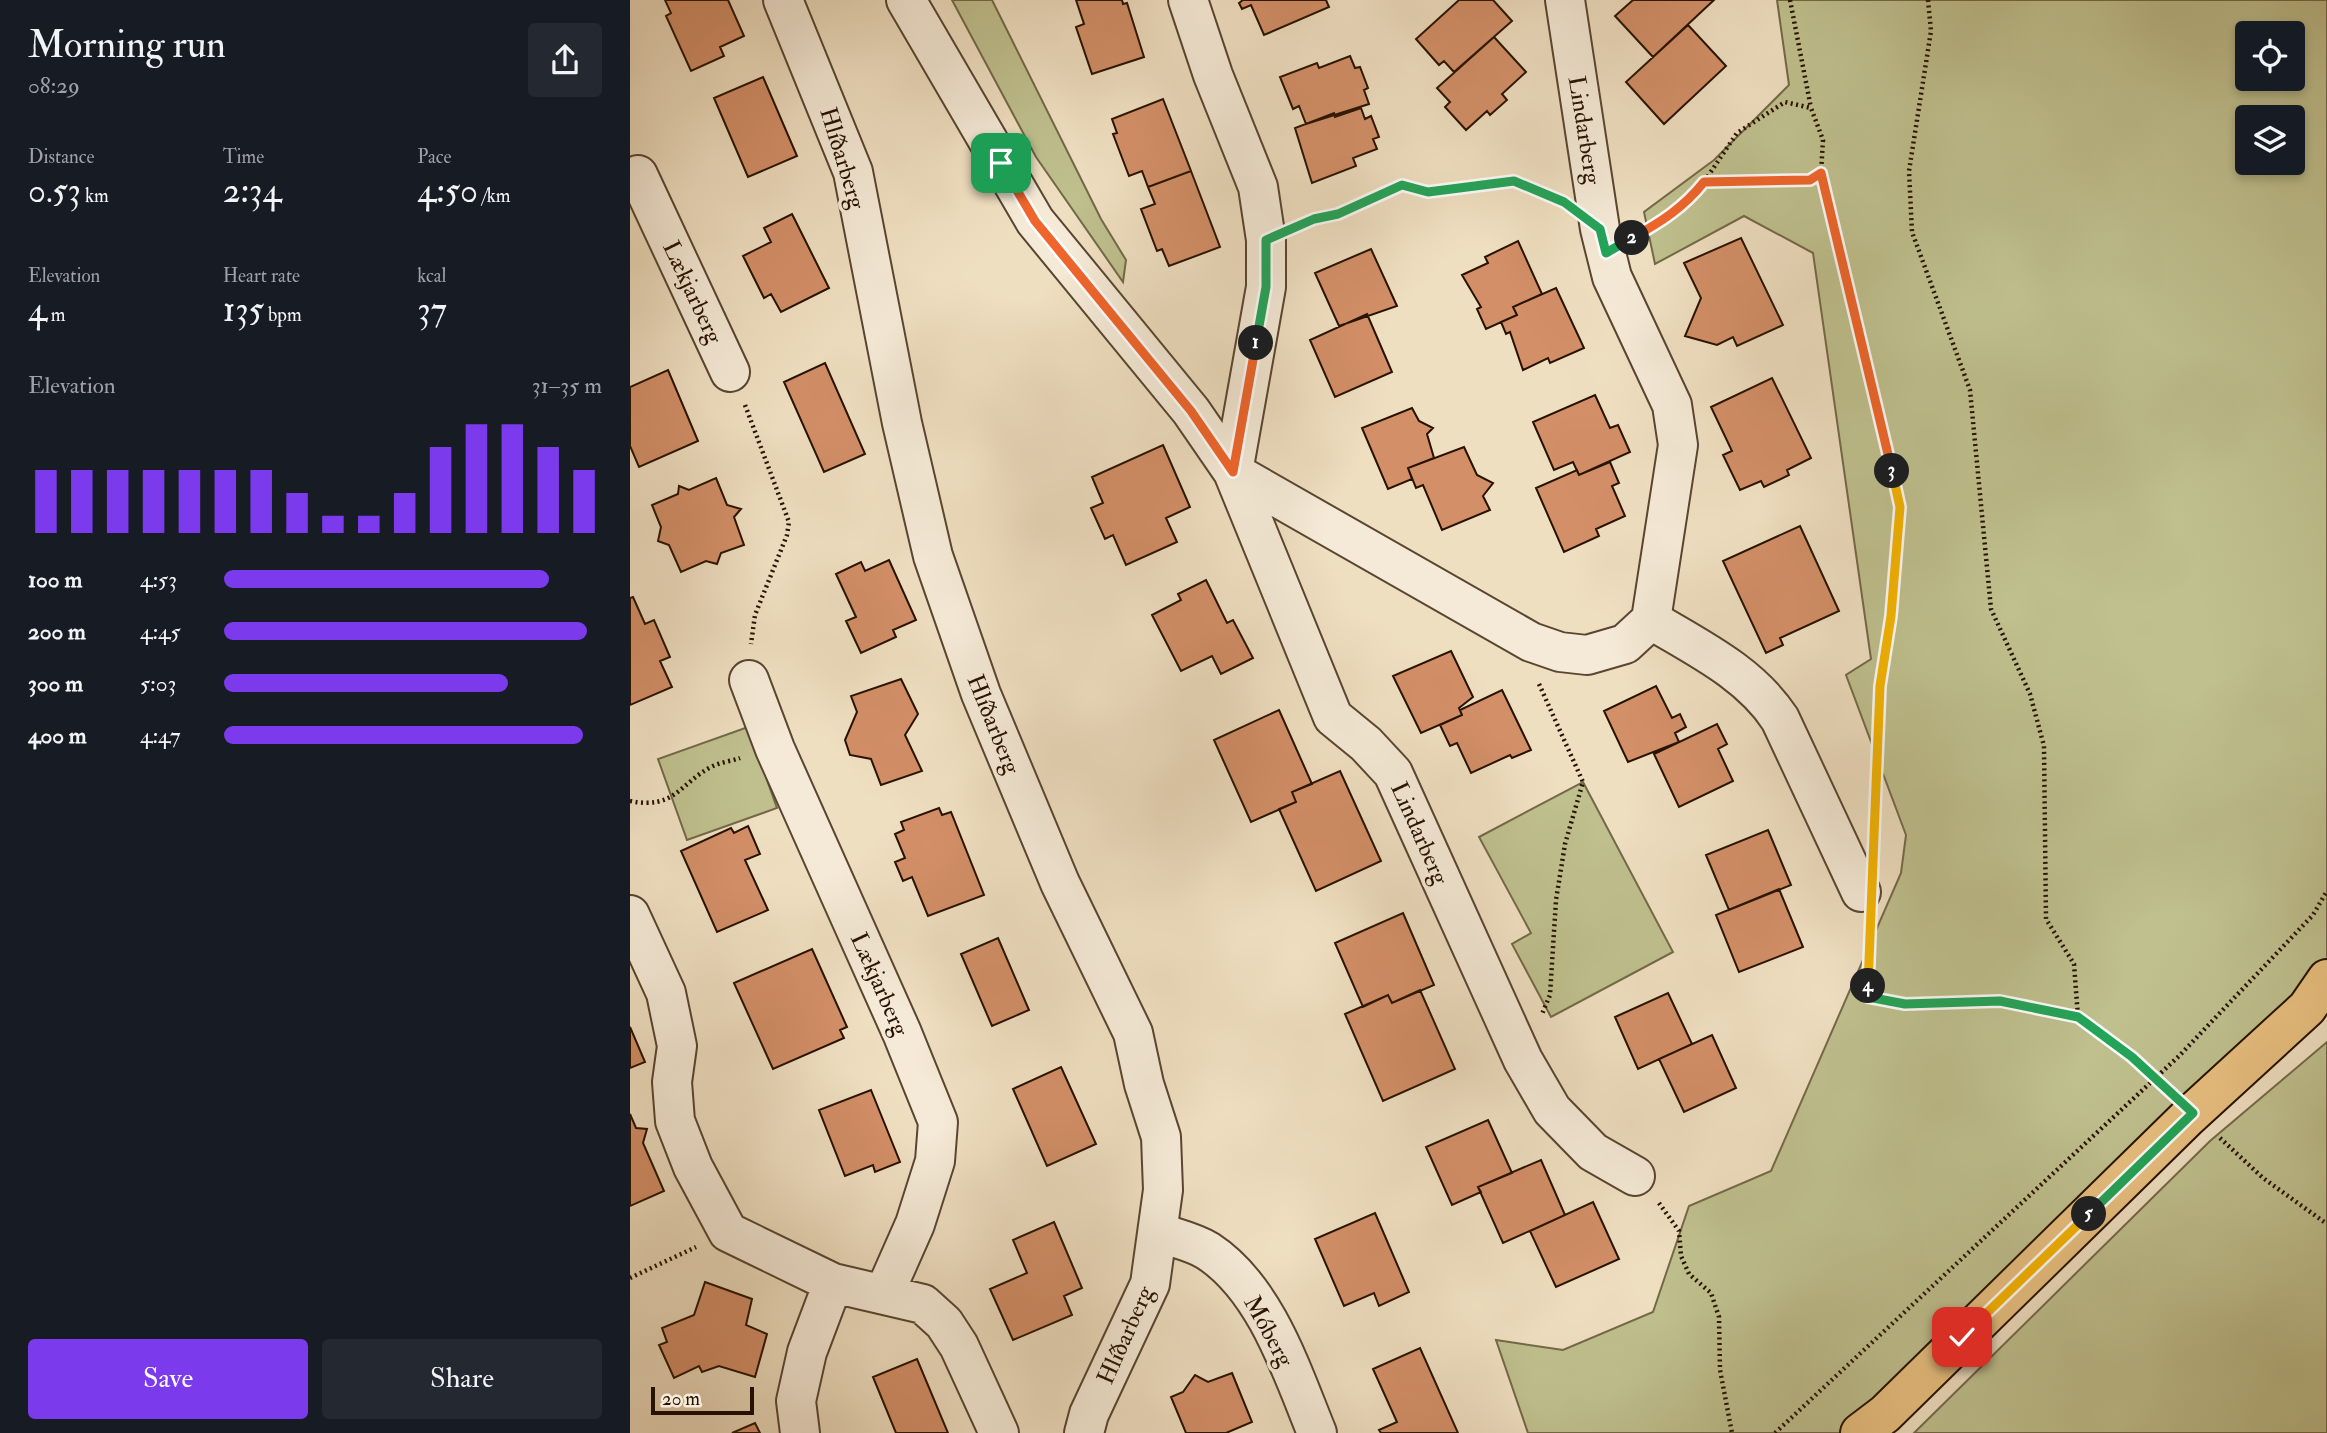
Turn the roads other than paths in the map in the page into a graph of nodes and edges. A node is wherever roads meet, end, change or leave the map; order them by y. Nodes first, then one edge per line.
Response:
1 (783, 0) edge
2 (906, 0) edge
3 (1188, 0) edge
4 (1565, 0) edge
5 (633, 171) edge
6 (730, 372) road end
7 (1233, 472) junction
8 (1651, 620) junction
9 (749, 680) road end
10 (1865, 904) road end
11 (630, 915) edge
12 (2327, 979) edge
13 (1635, 1176) road end
14 (1158, 1232) junction
15 (833, 1283) junction
16 (884, 1294) junction
17 (800, 1433) edge
18 (999, 1433) edge
19 (1084, 1433) edge
20 (1317, 1433) edge
21 (1860, 1433) edge

1 - 14 street, Hlíðarberg
2 - 7 street, Lindarberg
3 - 7 street
4 - 8 street, Lindarberg
5 - 6 street, Lækjarberg
7 - 8 street, Lindarberg
7 - 13 street, Lindarberg
8 - 10 street
9 - 16 street, Lækjarberg
11 - 15 street
12 - 21 main road
14 - 19 street, Hlíðarberg
14 - 20 street, Móberg
15 - 16 street
15 - 17 street
16 - 18 street

